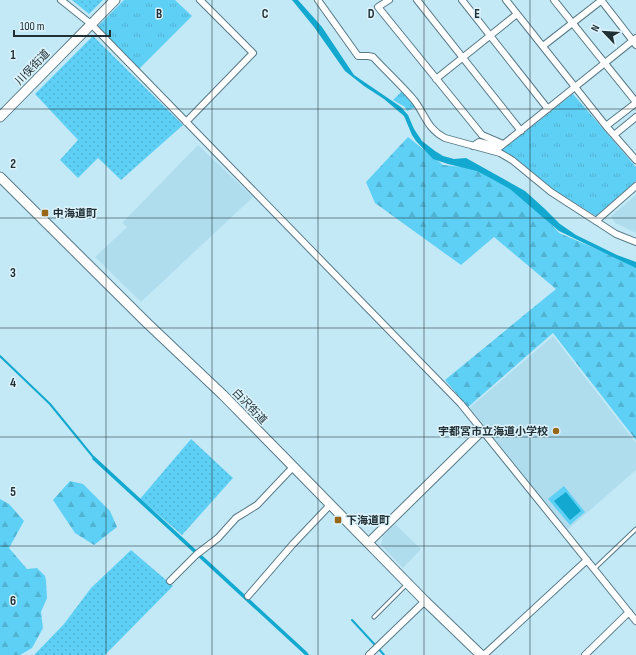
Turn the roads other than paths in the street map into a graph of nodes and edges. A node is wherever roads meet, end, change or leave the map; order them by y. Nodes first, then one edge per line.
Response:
1 (61, 0) edge
2 (115, 0) edge
3 (200, 0) edge
4 (318, 0) edge
5 (389, 0) edge
6 (417, 0) edge
7 (462, 0) edge
8 (506, 0) edge
9 (554, 0) edge
10 (601, 0) edge
11 (517, 14) junction
12 (572, 23) junction
13 (90, 24) junction
14 (490, 35) junction
15 (635, 41) edge
16 (542, 46) junction
17 (462, 57) junction
18 (605, 63) junction
19 (436, 79) junction
20 (575, 87) junction
21 (636, 102) edge
22 (548, 109) junction
23 (0, 117) edge
24 (636, 117) edge
25 (186, 122) junction
26 (606, 126) junction
27 (521, 131) junction
28 (614, 135) junction
29 (503, 144) junction
30 (472, 146) junction
31 (636, 159) edge
32 (0, 177) edge
33 (636, 186) edge
34 (596, 221) junction
35 (636, 242) edge
36 (482, 431) junction
37 (293, 467) junction
38 (330, 505) junction
39 (636, 529) edge
40 (368, 543) junction
41 (587, 560) junction
42 (594, 569) junction
43 (170, 582) dead end
44 (408, 582) junction
45 (248, 596) dead end
46 (425, 601) junction
47 (628, 612) junction
48 (374, 617) dead end
49 (636, 621) edge
50 (369, 655) edge
51 (483, 655) edge
52 (585, 655) edge

1 - 13 street
2 - 13 main road, 川俣街道
3 - 25 street
4 - 30 street
5 - 19 street
6 - 17 street
7 - 14 street
8 - 11 street
9 - 12 street
10 - 12 street
10 - 15 street
11 - 14 street
11 - 16 street
12 - 16 street
12 - 18 street
13 - 23 main road, 川俣街道
13 - 25 street
14 - 17 street
14 - 22 street
15 - 18 street
16 - 20 street
17 - 19 street
17 - 27 street
18 - 20 street
18 - 21 street
19 - 29 street
20 - 22 street
20 - 26 street
21 - 26 street
22 - 27 street
24 - 28 street
25 - 36 street
26 - 28 street
27 - 29 street
28 - 31 street
29 - 30 street
30 - 34 street
32 - 37 main road, 白沢街道
33 - 34 street
34 - 35 street
36 - 40 street
36 - 41 street
37 - 38 main road, 白沢街道
37 - 43 street
38 - 40 main road, 白沢街道
38 - 45 street
39 - 42 lane
40 - 44 main road, 白沢街道
41 - 42 street
41 - 51 street
42 - 47 street
44 - 46 main road, 白沢街道
44 - 48 lane
46 - 50 street
46 - 51 main road, 白沢街道
47 - 49 street
47 - 52 street

